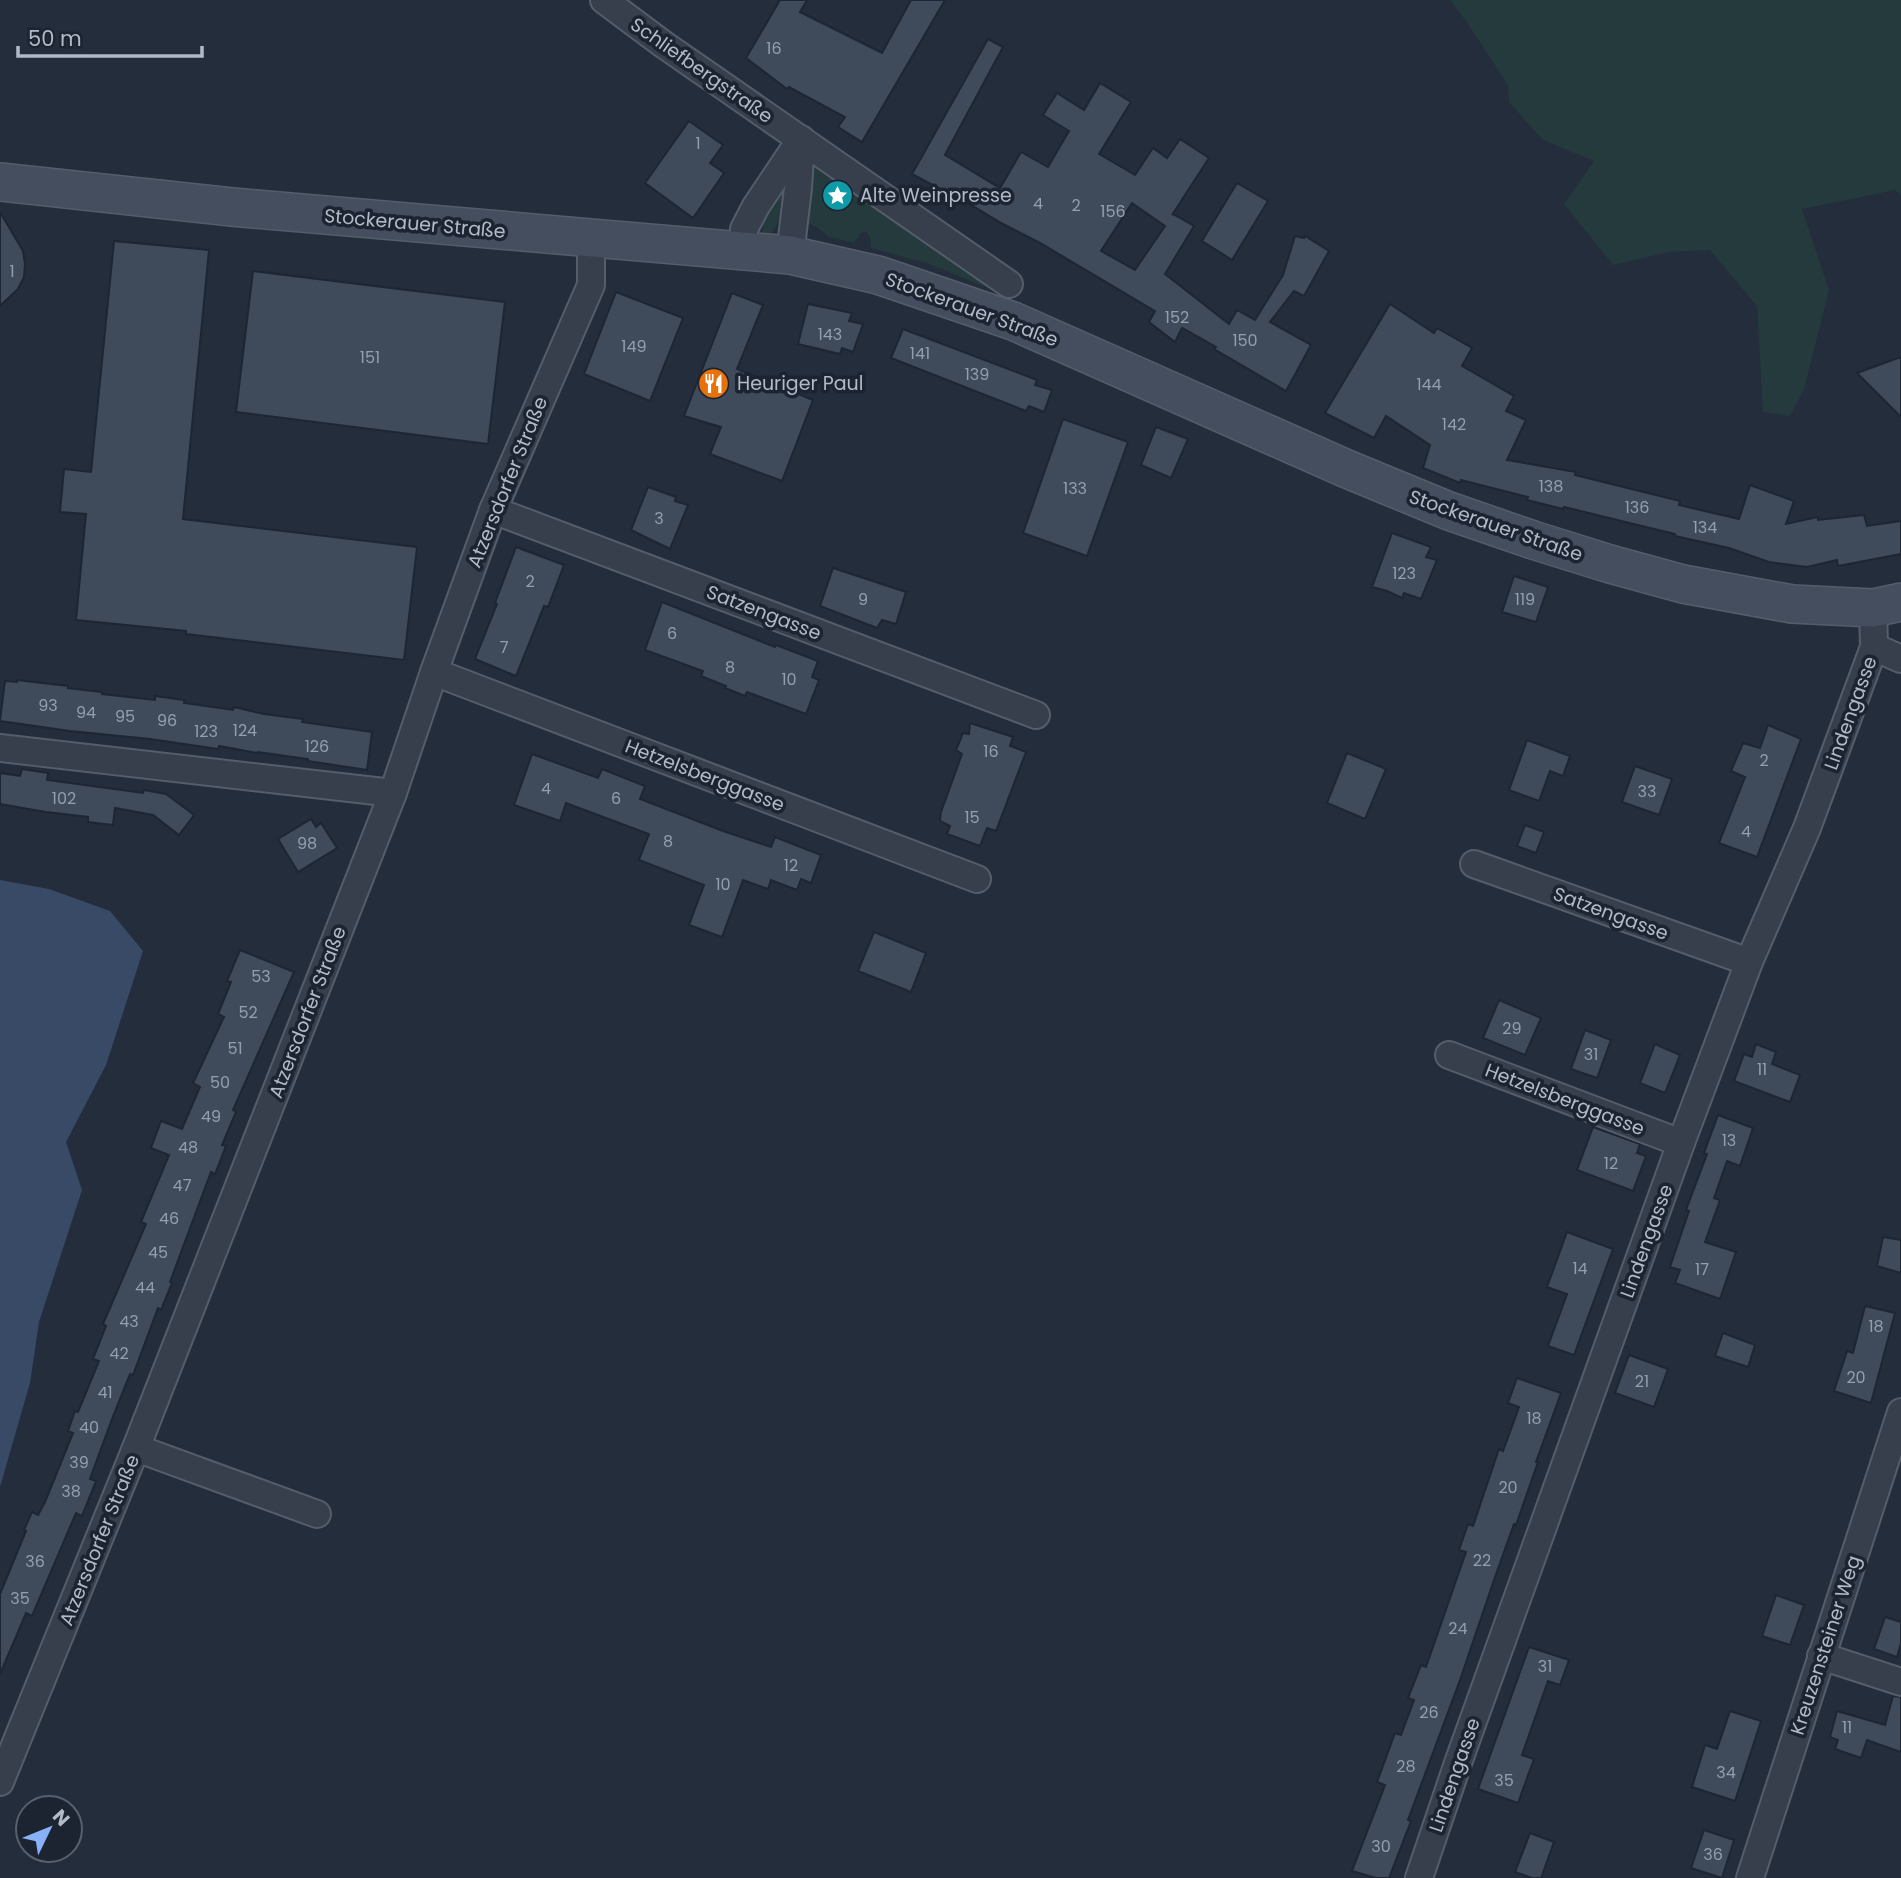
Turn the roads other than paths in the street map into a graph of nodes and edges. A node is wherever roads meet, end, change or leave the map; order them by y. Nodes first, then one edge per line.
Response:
1 (604, 0) edge
2 (801, 139) junction
3 (0, 182) edge
4 (592, 237) junction
5 (742, 252) junction
6 (790, 255) junction
7 (1009, 284) dead end
8 (493, 510) junction
9 (1887, 605) edge
10 (1874, 647) junction
11 (1901, 659) edge
12 (433, 672) junction
13 (1036, 715) dead end
14 (0, 748) edge
15 (393, 793) junction
16 (1474, 864) dead end
17 (977, 879) dead end
18 (1749, 961) junction
19 (1449, 1055) dead end
20 (1681, 1143) junction
21 (1901, 1412) edge
22 (136, 1448) junction
23 (317, 1514) dead end
24 (1821, 1656) junction
25 (1901, 1682) edge
26 (0, 1782) edge
27 (1419, 1878) edge
28 (1750, 1878) edge

1 - 2 street, Schliefbergstraße
2 - 5 street
2 - 6 street
2 - 7 street, Schliefbergstraße
3 - 4 street, Stockerauer Straße
4 - 5 street, Stockerauer Straße
4 - 8 street, Atzersdorfer Straße
5 - 6 street, Stockerauer Straße
6 - 9 street, Stockerauer Straße
8 - 12 street, Atzersdorfer Straße
8 - 13 street, Satzengasse
9 - 10 street, Lindengasse
10 - 11 street
10 - 18 street, Lindengasse
12 - 15 street, Atzersdorfer Straße
12 - 17 street, Hetzelsberggasse
14 - 15 street
15 - 22 street, Atzersdorfer Straße
16 - 18 street, Satzengasse
18 - 20 street, Lindengasse
19 - 20 street, Hetzelsberggasse
20 - 27 street, Lindengasse
21 - 24 street, Kreuzensteiner Weg
22 - 23 street
22 - 26 street, Atzersdorfer Straße
24 - 25 street
24 - 28 street, Kreuzensteiner Weg

